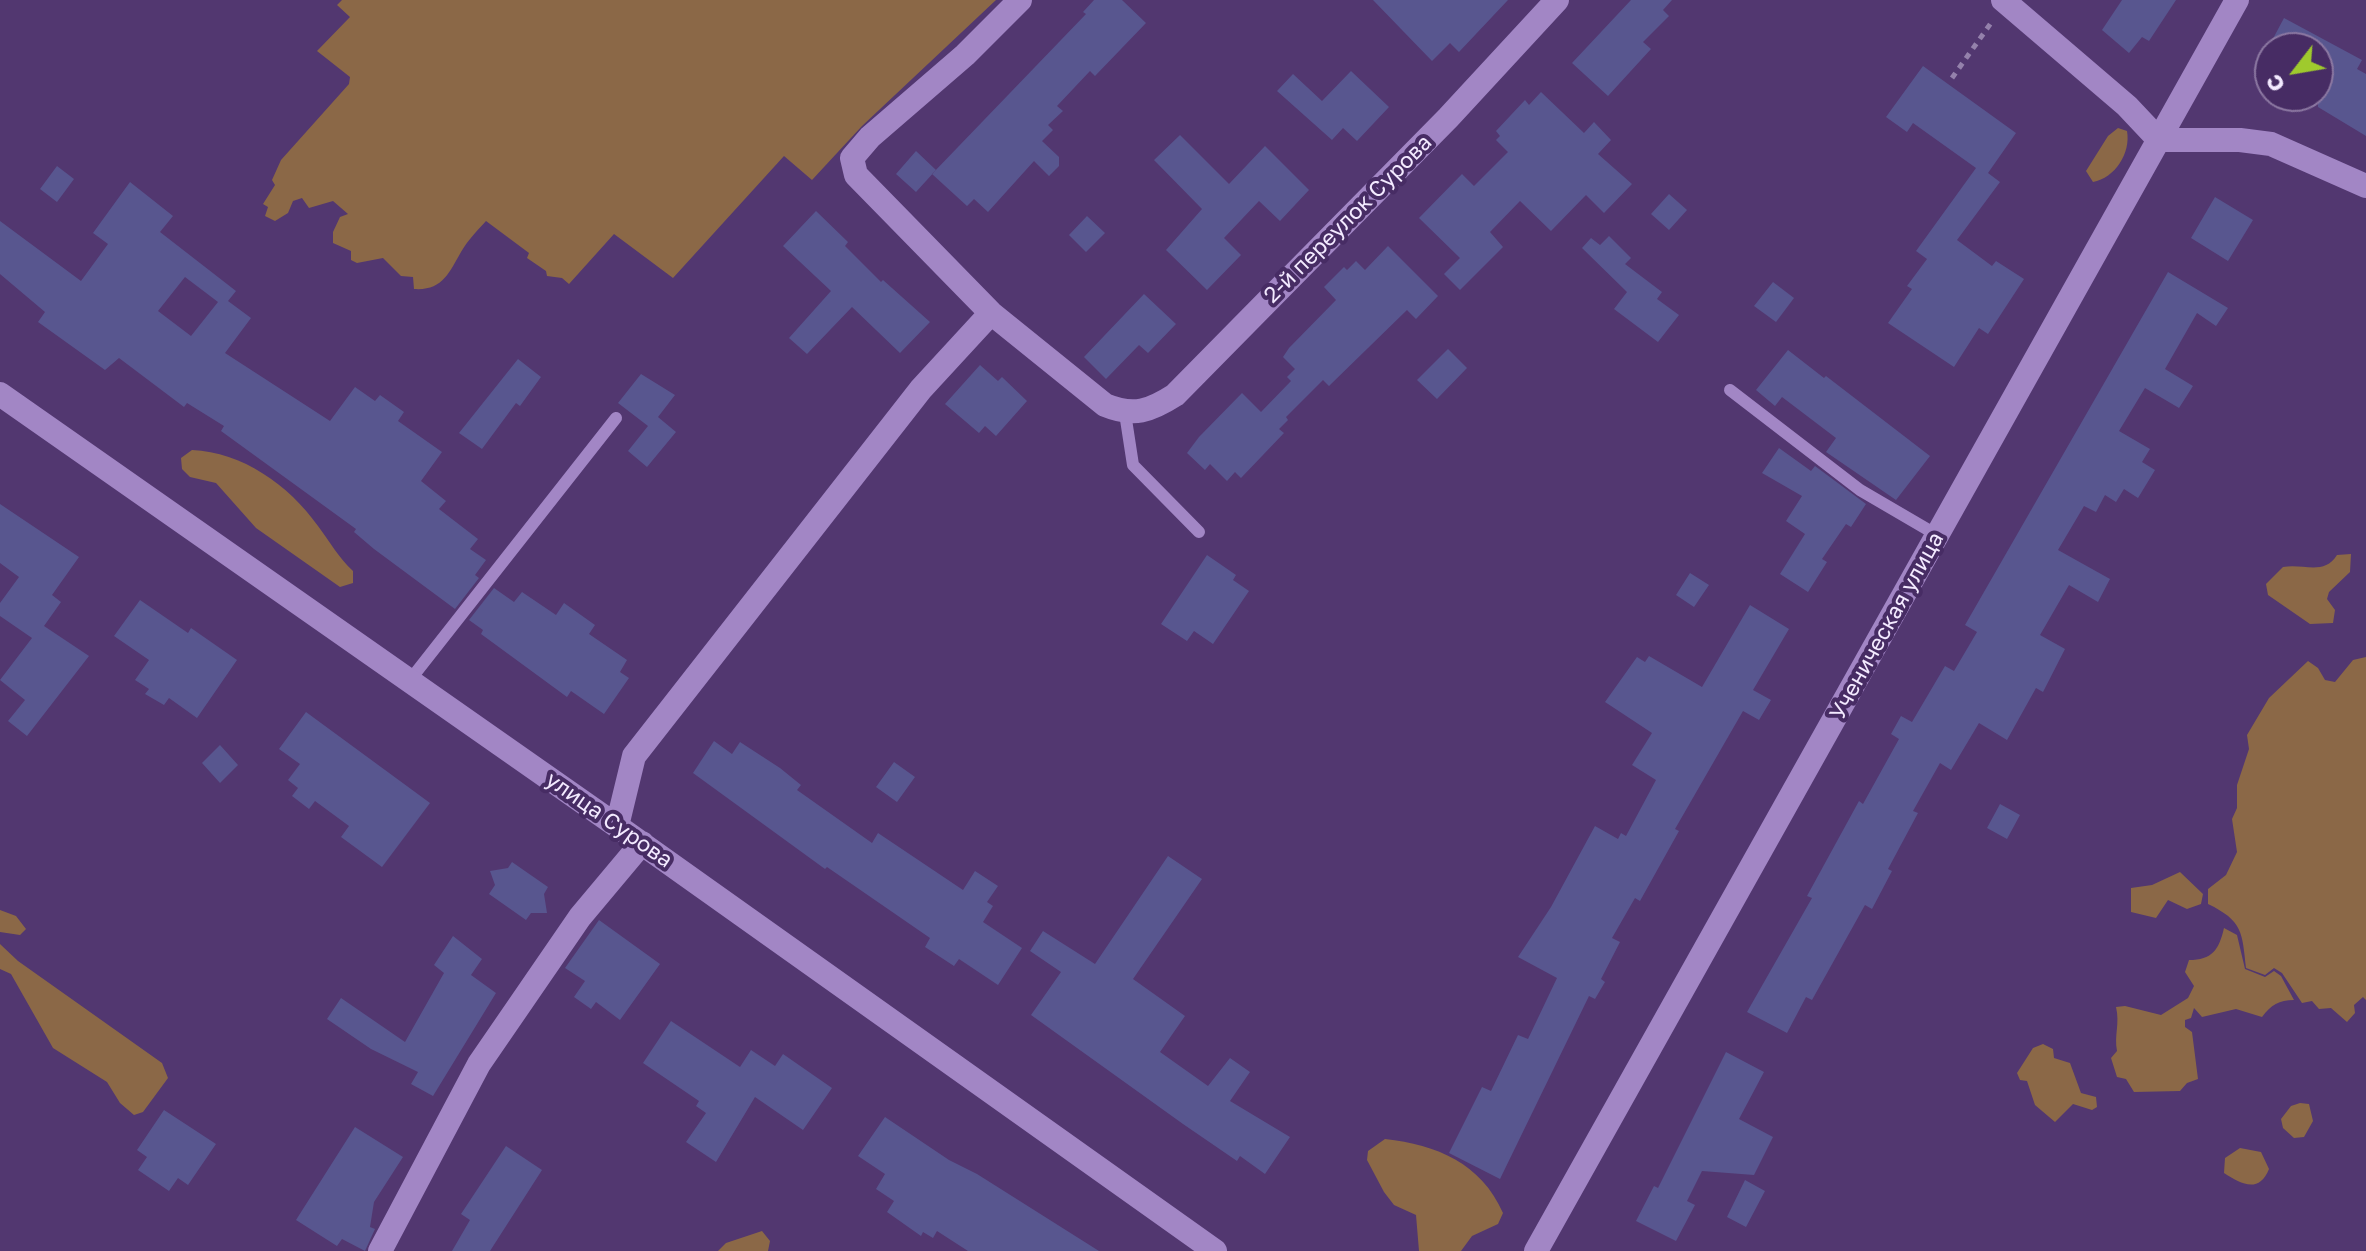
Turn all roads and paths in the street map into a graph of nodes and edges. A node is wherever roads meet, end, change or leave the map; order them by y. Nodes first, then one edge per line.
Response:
1 (1020, 0) edge
2 (1557, 0) edge
3 (2237, 0) edge
4 (2004, 1) edge
5 (1952, 78) dead end
6 (2159, 140) junction
7 (2366, 186) edge
8 (991, 313) junction
9 (1730, 390) dead end
10 (0, 394) edge
11 (1125, 413) junction
12 (616, 418) dead end
13 (1199, 532) dead end
14 (1937, 535) junction
15 (410, 680) junction
16 (617, 826) junction
17 (642, 843) junction
18 (380, 1251) edge
19 (1215, 1251) edge
20 (1536, 1251) edge

1 - 8 street
2 - 11 street, 2-й переулок Сурова
3 - 6 street, Ученическая улица
4 - 5 path
4 - 6 street
6 - 7 street
6 - 14 street, Ученическая улица
8 - 11 street
8 - 16 street
9 - 14 lane
10 - 15 street, улица Сурова
11 - 13 lane
12 - 15 lane
14 - 20 street, Ученическая улица
15 - 16 street, улица Сурова
16 - 17 street, улица Сурова
17 - 18 street
17 - 19 street, улица Сурова

